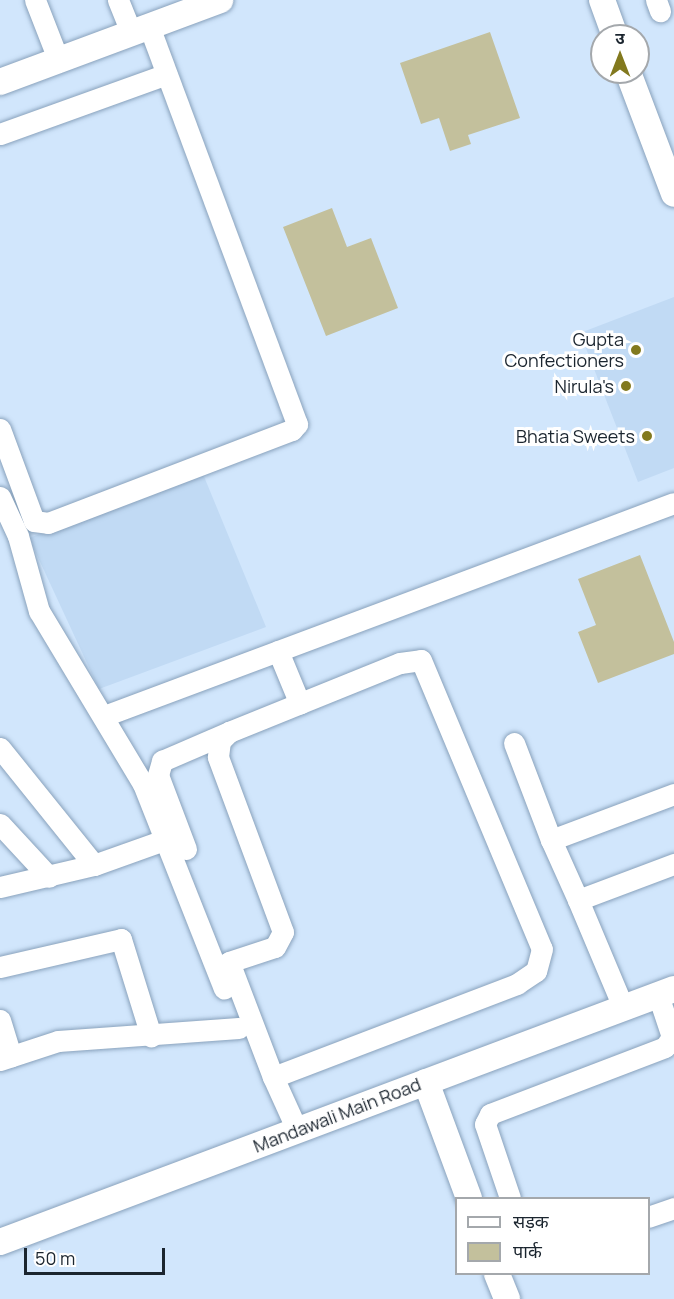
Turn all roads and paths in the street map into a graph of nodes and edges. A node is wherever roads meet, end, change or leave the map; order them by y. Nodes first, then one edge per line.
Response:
1 (35, 0) edge
2 (118, 0) edge
3 (220, 0) edge
4 (602, 0) edge
5 (611, 24) edge
6 (140, 29) junction
7 (58, 59) junction
8 (167, 74) junction
9 (0, 82) edge
10 (633, 84) edge
11 (0, 134) edge
12 (674, 194) edge
13 (0, 429) edge
14 (0, 497) edge
15 (674, 503) edge
16 (278, 651) junction
17 (300, 704) junction
18 (104, 716) junction
19 (229, 732) junction
20 (514, 743) dead end
21 (0, 748) edge
22 (674, 794) edge
23 (0, 824) edge
24 (167, 839) junction
25 (550, 840) junction
26 (674, 864) edge
27 (94, 865) junction
28 (49, 877) junction
29 (0, 887) edge
30 (578, 900) junction
31 (229, 962) junction
32 (0, 967) edge
33 (666, 992) edge
34 (623, 1008) junction
35 (0, 1020) edge
36 (239, 1028) junction
37 (151, 1036) junction
38 (5, 1058) edge
39 (273, 1077) junction
40 (426, 1082) junction
41 (291, 1133) junction
42 (469, 1197) edge
43 (510, 1197) edge
44 (674, 1208) edge
45 (650, 1216) edge
46 (0, 1242) edge
47 (497, 1275) edge
48 (507, 1299) edge

1 - 7 street
2 - 6 street
3 - 6 street
4 - 5 street
6 - 7 street
6 - 8 street
7 - 9 street
8 - 11 street
8 - 13 street
10 - 12 street
14 - 18 street
15 - 16 street
16 - 17 street
16 - 18 street
17 - 19 street
17 - 39 street
18 - 24 street
19 - 31 street
19 - 31 street
20 - 25 street
21 - 27 street
22 - 25 street
23 - 28 street
24 - 27 street
24 - 36 street
25 - 30 street
26 - 30 street
27 - 28 street
28 - 29 street
30 - 34 street
31 - 39 street
32 - 37 street
33 - 34 street, Mandawali Main Road
33 - 43 street
34 - 40 street, Mandawali Main Road
35 - 38 street
36 - 37 street
36 - 41 street
37 - 38 street
39 - 41 street
40 - 41 street, Mandawali Main Road
40 - 42 street
41 - 46 street, Mandawali Main Road
44 - 45 street
47 - 48 street

